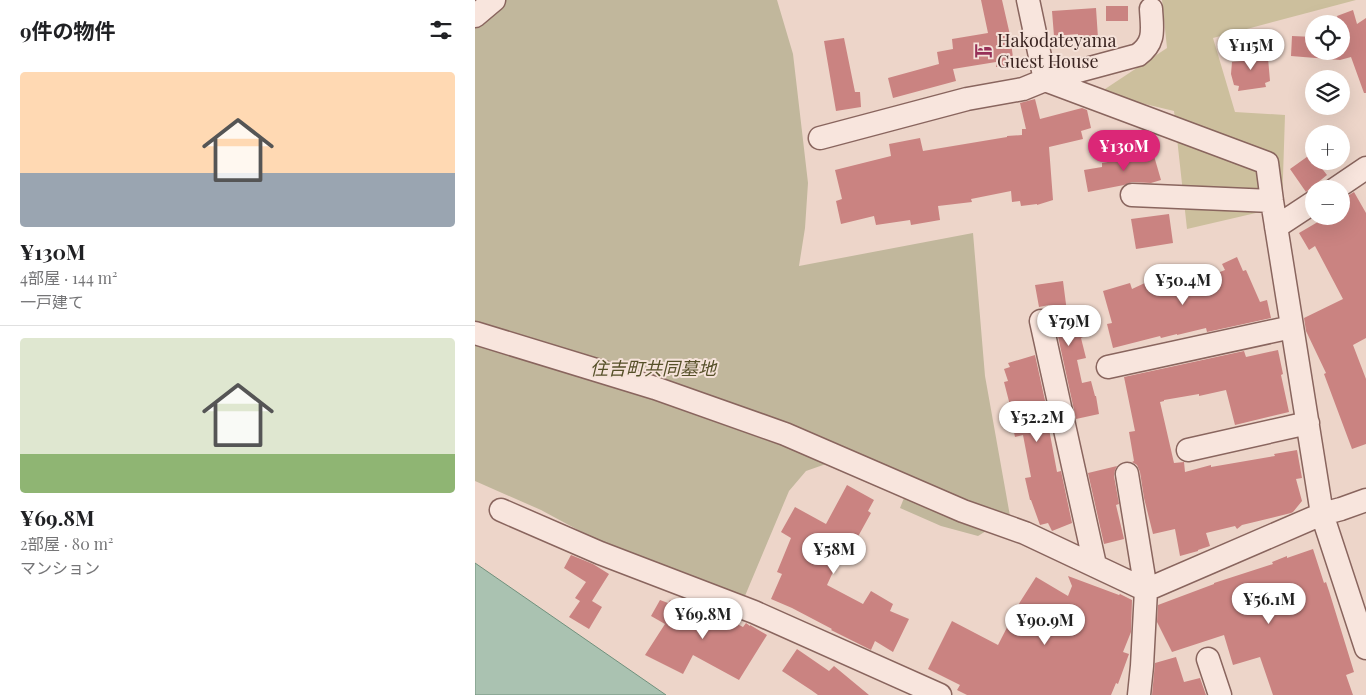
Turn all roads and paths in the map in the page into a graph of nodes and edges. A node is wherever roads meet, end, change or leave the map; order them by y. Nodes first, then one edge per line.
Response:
1 (494, 0) edge
2 (1028, 0) edge
3 (1151, 8) dead end
4 (475, 16) edge
5 (1045, 80) junction
6 (820, 138) dead end
7 (1366, 168) edge
8 (1348, 180) edge
9 (1132, 195) dead end
10 (1272, 200) junction
11 (1305, 208) edge
12 (1276, 227) junction
13 (1041, 320) dead end
14 (1292, 327) junction
15 (475, 333) edge
16 (1108, 367) dead end
17 (1307, 423) junction
18 (1188, 450) dead end
19 (1127, 474) dead end
20 (1366, 500) edge
21 (501, 510) dead end
22 (1322, 514) junction
23 (1095, 565) junction
24 (1146, 590) junction
25 (1366, 648) edge
26 (1208, 659) dead end
27 (940, 695) edge
28 (1139, 695) edge
29 (1220, 695) edge

1 - 4 street
2 - 5 street
3 - 5 street
5 - 6 street
5 - 10 street
7 - 8 street
9 - 10 street
10 - 12 street
11 - 12 street
12 - 14 street
13 - 23 street
14 - 16 street
14 - 17 street
15 - 23 street
17 - 18 street
17 - 22 street
19 - 24 street
20 - 22 street
21 - 27 street
22 - 24 street
22 - 25 street
23 - 24 street
24 - 28 street
26 - 29 street

